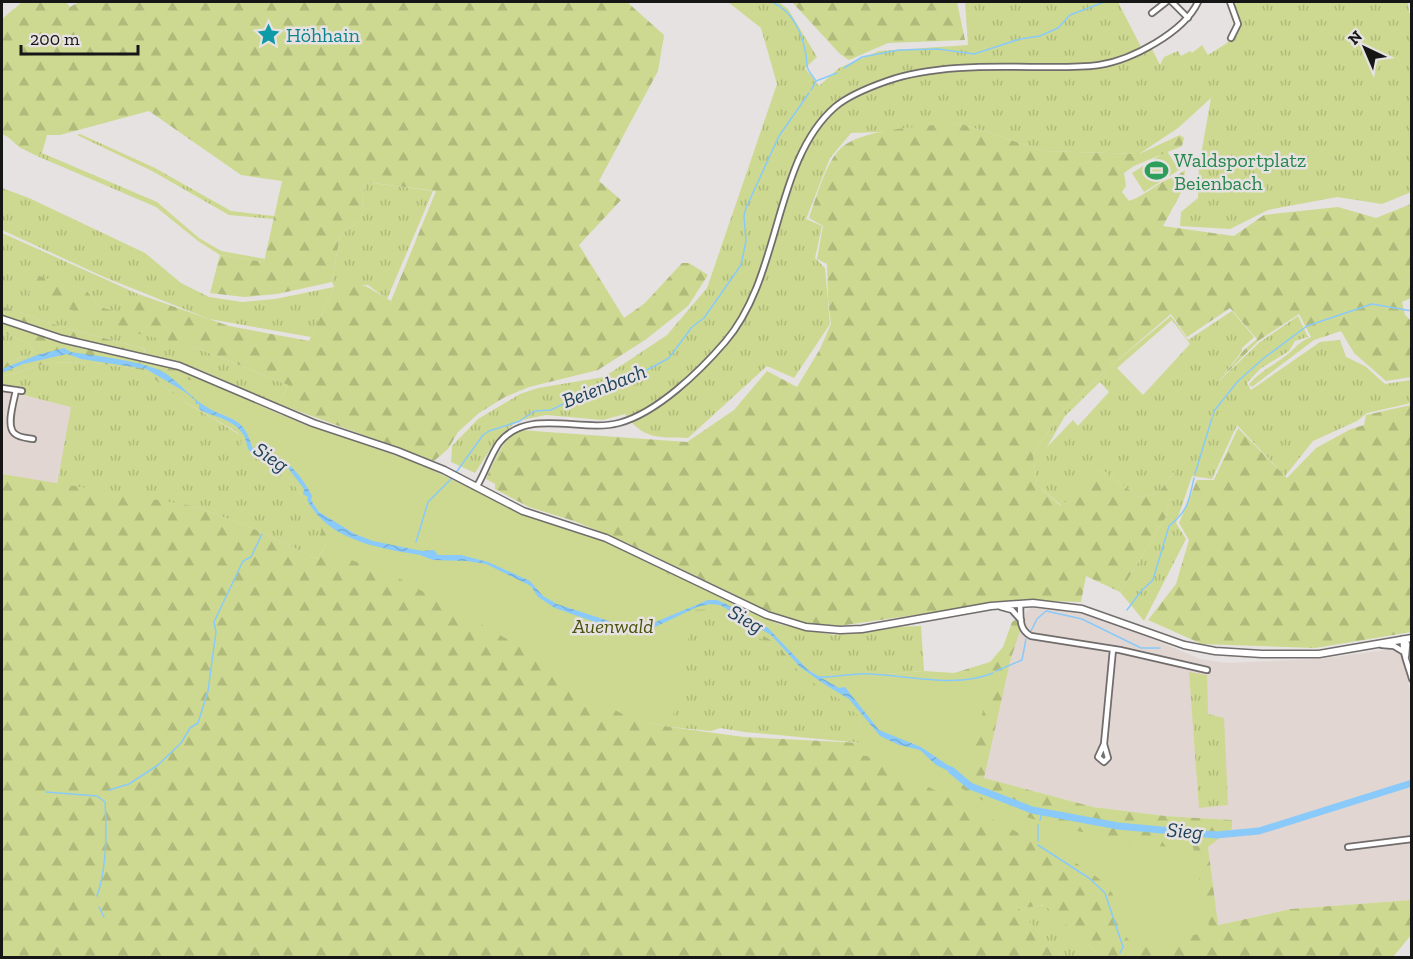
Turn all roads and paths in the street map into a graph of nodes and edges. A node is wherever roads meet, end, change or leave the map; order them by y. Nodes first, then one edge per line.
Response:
1 (1166, 2) edge
2 (1172, 2) edge
3 (1198, 2) edge
4 (1230, 2) edge
5 (1152, 13) dead end
6 (1188, 18) junction
7 (1231, 38) dead end
8 (2, 319) edge
9 (2, 388) edge
10 (33, 439) dead end
11 (477, 486) junction
12 (1020, 604) junction
13 (996, 606) junction
14 (1021, 620) junction
15 (1412, 638) edge
16 (1403, 639) junction
17 (1379, 644) junction
18 (1113, 649) junction
19 (1405, 654) junction
20 (1207, 670) dead end
21 (1412, 679) edge
22 (1104, 744) dead end
23 (1412, 840) edge
24 (1348, 847) dead end

1 - 5 street
2 - 6 street
3 - 6 street
4 - 7 street
6 - 11 street
8 - 11 main road
9 - 10 street
11 - 13 main road
12 - 13 main road
12 - 14 street
12 - 17 main road
13 - 14 street
14 - 18 street
15 - 16 main road
16 - 17 main road
16 - 19 street
17 - 19 street
18 - 20 street
18 - 22 street
19 - 21 street
23 - 24 street

